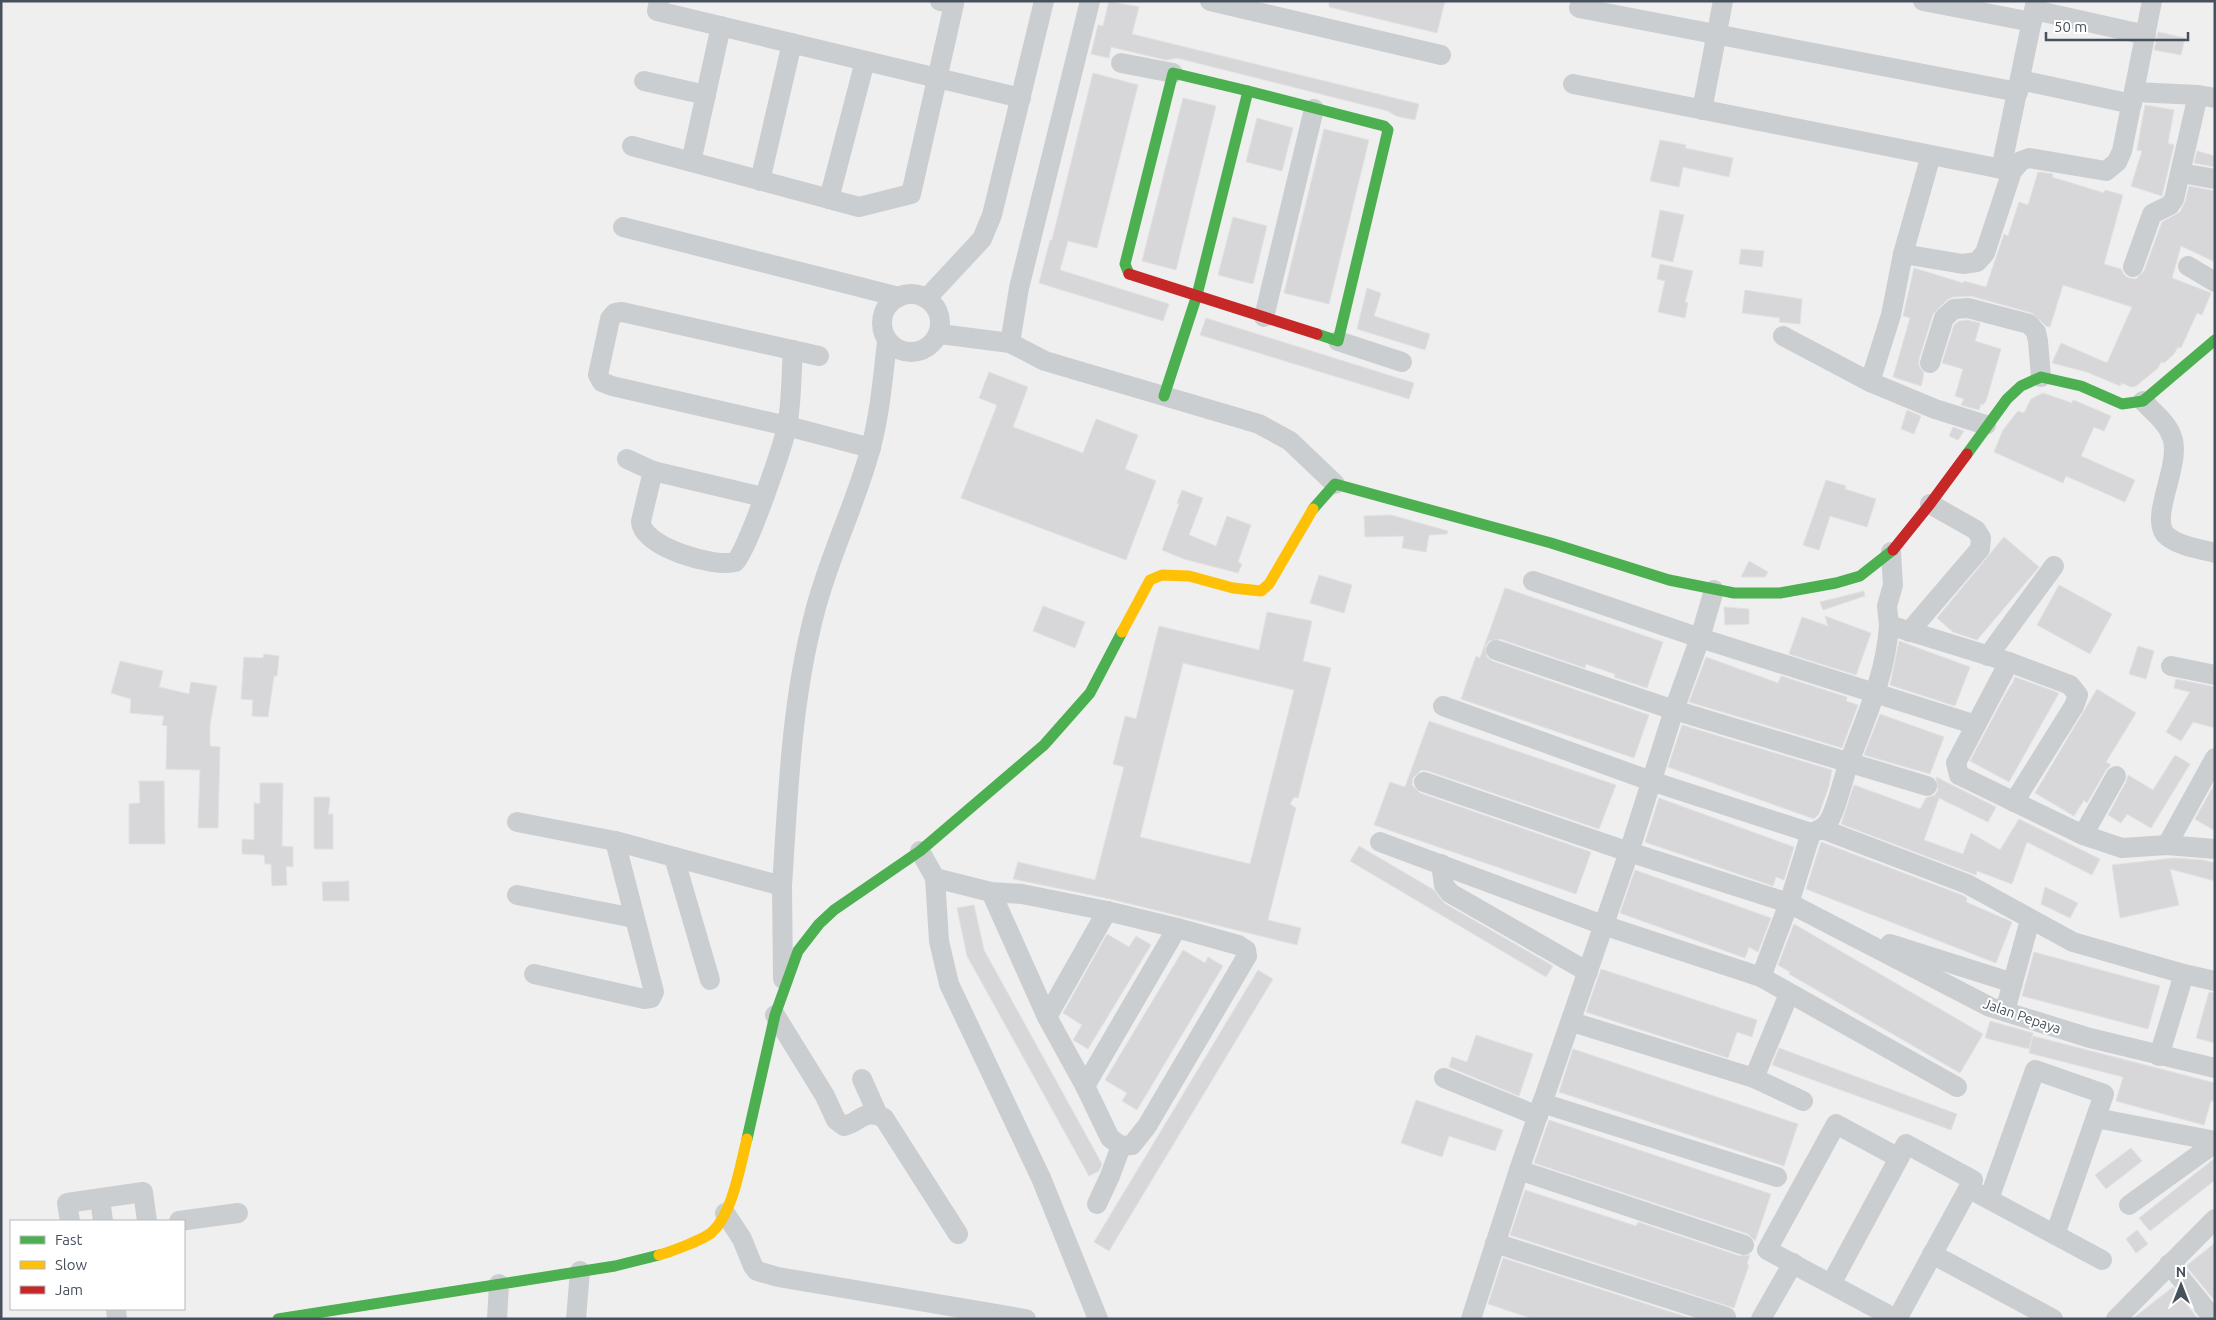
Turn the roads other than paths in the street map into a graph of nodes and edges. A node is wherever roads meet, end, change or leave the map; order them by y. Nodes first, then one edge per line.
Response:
1 (659, 1) edge
2 (1044, 1) edge
3 (1090, 1) edge
4 (1210, 1) edge
5 (1722, 1) edge
6 (1923, 1) edge
7 (2152, 1) edge
8 (950, 2) edge
9 (1579, 8) dead end
10 (2034, 11) edge
11 (721, 26) junction
12 (1716, 34) junction
13 (2146, 35) junction
14 (792, 43) junction
15 (1441, 55) dead end
16 (865, 61) junction
17 (1121, 63) dead end
18 (1173, 73) junction
19 (939, 78) junction
20 (644, 81) dead end
21 (1572, 84) dead end
22 (2019, 86) junction
23 (1248, 91) junction
24 (706, 95) junction
25 (2206, 96) edge
26 (1021, 98) junction
27 (2133, 98) junction
28 (1314, 109) junction
29 (1702, 110) junction
30 (632, 146) dead end
31 (1931, 155) junction
32 (691, 162) junction
33 (2006, 170) junction
34 (2181, 173) junction
35 (2215, 179) edge
36 (760, 181) junction
37 (829, 199) junction
38 (623, 227) dead end
39 (1903, 254) junction
40 (2188, 266) dead end
41 (2133, 267) dead end
42 (2215, 282) edge
43 (1197, 295) junction
44 (899, 297) junction
45 (928, 297) junction
46 (1264, 317) junction
47 (940, 334) junction
48 (1783, 336) dead end
49 (1338, 340) junction
50 (2215, 340) edge
51 (887, 342) junction
52 (1010, 343) junction
53 (793, 350) junction
54 (819, 356) dead end
55 (1402, 362) dead end
56 (1930, 363) dead end
57 (2041, 377) junction
58 (1870, 382) junction
59 (1164, 396) junction
60 (2143, 401) junction
61 (787, 426) junction
62 (1986, 426) junction
63 (871, 448) junction
64 (627, 459) dead end
65 (653, 471) junction
66 (1335, 484) junction
67 (763, 497) junction
68 (1930, 504) junction
69 (1891, 552) junction
70 (2215, 553) edge
71 (2054, 566) dead end
72 (1533, 581) dead end
73 (1714, 590) junction
74 (1889, 625) junction
75 (1909, 632) junction
76 (1700, 638) junction
77 (1496, 650) dead end
78 (1988, 656) junction
79 (2009, 662) junction
80 (2171, 666) dead end
81 (2215, 675) edge
82 (1876, 693) junction
83 (1443, 706) dead end
84 (1674, 710) junction
85 (1976, 725) junction
86 (2215, 758) edge
87 (1849, 764) junction
88 (2116, 776) dead end
89 (1651, 781) junction
90 (1424, 782) dead end
91 (1927, 786) dead end
92 (2014, 802) junction
93 (516, 822) dead end
94 (1817, 831) junction
95 (2083, 835) junction
96 (615, 841) junction
97 (1380, 842) dead end
98 (2167, 845) junction
99 (2215, 849) edge
100 (920, 850) junction
101 (1629, 852) junction
102 (674, 856) junction
103 (1441, 864) junction
104 (935, 878) junction
105 (782, 886) junction
106 (991, 892) junction
107 (517, 895) dead end
108 (1789, 903) junction
109 (1107, 912) junction
110 (634, 918) junction
111 (2030, 920) junction
112 (1603, 925) junction
113 (1177, 928) junction
114 (1838, 928) junction
115 (1588, 972) junction
116 (534, 974) dead end
117 (2184, 974) junction
118 (1761, 977) junction
119 (710, 980) dead end
120 (2215, 981) edge
121 (2012, 983) junction
122 (783, 994) junction
123 (1789, 994) junction
124 (2005, 1011) junction
125 (775, 1015) junction
126 (1047, 1017) junction
127 (1572, 1022) junction
128 (2160, 1056) junction
129 (2215, 1068) edge
130 (1444, 1078) dead end
131 (1754, 1078) junction
132 (862, 1079) dead end
133 (1085, 1086) junction
134 (1957, 1087) dead end
135 (1803, 1101) dead end
136 (1540, 1110) junction
137 (878, 1115) junction
138 (2096, 1118) junction
139 (2215, 1142) edge
140 (1120, 1146) junction
141 (1899, 1158) junction
142 (1520, 1170) junction
143 (1777, 1177) dead end
144 (1968, 1188) junction
145 (100, 1199) junction
146 (1990, 1199) junction
147 (1097, 1204) dead end
148 (2129, 1205) dead end
149 (238, 1212) dead end
150 (725, 1214) junction
151 (2215, 1219) edge
152 (70, 1220) edge
153 (103, 1220) edge
154 (147, 1220) edge
155 (185, 1220) edge
156 (958, 1234) dead end
157 (2055, 1235) junction
158 (1494, 1244) junction
159 (1744, 1245) dead end
160 (1932, 1254) junction
161 (2102, 1260) dead end
162 (1793, 1263) junction
163 (2169, 1264) junction
164 (580, 1271) junction
165 (499, 1284) junction
166 (1831, 1284) junction
167 (1873, 1313) edge
168 (1769, 1316) edge
169 (1726, 1317) dead end
170 (2120, 1317) edge
171 (278, 1319) edge
172 (496, 1319) edge
173 (576, 1319) edge
174 (1026, 1319) edge
175 (1098, 1319) edge
176 (1471, 1319) edge
177 (1897, 1319) edge
178 (2052, 1319) edge
179 (2214, 1319) edge

1 - 11 street
2 - 26 street
3 - 52 street
4 - 15 street
5 - 12 street
6 - 10 street
7 - 13 street
8 - 19 street
9 - 12 street
10 - 13 street
10 - 22 street
11 - 14 street
11 - 24 street
12 - 22 street
12 - 29 street
13 - 27 street
14 - 16 street
14 - 36 street
16 - 19 street
16 - 37 street
17 - 18 street
18 - 23 street
18 - 43 street
19 - 26 street
19 - 37 street
20 - 24 street
21 - 29 street
22 - 27 street
22 - 33 street
23 - 28 street
23 - 43 street
24 - 32 street
25 - 27 street
25 - 34 street
26 - 45 street
27 - 33 street
28 - 46 street
28 - 49 street
29 - 31 street
30 - 32 street
31 - 33 street
31 - 39 street
32 - 36 street
33 - 39 street
34 - 35 street
34 - 41 street
36 - 37 street
38 - 44 street
39 - 58 street
40 - 42 street
43 - 46 street
43 - 59 street
44 - 45 street
44 - 51 street
45 - 47 street
46 - 49 street
47 - 51 street
47 - 52 street
48 - 58 street
49 - 55 street
50 - 60 street
51 - 63 street
52 - 59 street
53 - 54 street
53 - 61 street
53 - 61 street
56 - 57 street
57 - 60 street
57 - 62 street
58 - 62 street
59 - 66 street
60 - 70 street
61 - 63 street
61 - 67 street
62 - 68 street
63 - 105 street
64 - 65 street
65 - 67 street
65 - 67 street
66 - 73 street
66 - 100 street
68 - 69 street
68 - 75 street
69 - 73 street
69 - 74 street
71 - 78 street
72 - 76 street
73 - 76 street
74 - 75 street
74 - 82 street
75 - 78 street
76 - 82 street
76 - 84 street
77 - 84 street
78 - 79 street
79 - 85 street
79 - 92 street
80 - 81 street
82 - 85 street
82 - 87 street
83 - 89 street
84 - 87 street
84 - 89 street
85 - 92 street
86 - 98 street
87 - 91 street
87 - 94 street
88 - 95 street
89 - 94 street
89 - 101 street
90 - 101 street, Jalan Pepaya
92 - 95 street
93 - 96 street
94 - 108 street
94 - 111 street
95 - 98 street
96 - 102 street
96 - 110 street
97 - 103 street
98 - 99 street
100 - 104 street
100 - 122 street
101 - 108 street, Jalan Pepaya
101 - 112 street
102 - 105 street
102 - 119 street
103 - 112 street
103 - 115 street
104 - 106 street
104 - 175 street
105 - 122 street
106 - 109 street
106 - 126 street
107 - 110 street
108 - 114 street, Jalan Pepaya
108 - 118 street
109 - 113 street
109 - 126 street
110 - 116 street
111 - 117 street
111 - 121 street
112 - 115 street
112 - 118 street
113 - 133 street
113 - 140 street
114 - 121 street
114 - 124 street, Jalan Pepaya
115 - 127 street
117 - 120 street
117 - 128 street
118 - 123 street
121 - 124 street
122 - 125 street
123 - 131 street
123 - 134 street
124 - 128 street, Jalan Pepaya
125 - 137 street
125 - 150 street
126 - 133 street
127 - 131 street
127 - 136 street
128 - 129 street, Jalan Pepaya
130 - 136 street
131 - 135 street
132 - 137 street
133 - 140 street
136 - 142 street
136 - 143 street
137 - 156 street
138 - 139 street
138 - 146 street
138 - 157 street
139 - 148 street
140 - 147 street
141 - 144 street
141 - 162 street
141 - 166 street
142 - 158 street
142 - 159 street
144 - 146 street
144 - 160 street
145 - 152 street
145 - 153 street
145 - 154 street
146 - 157 street
149 - 155 street
150 - 164 street
150 - 174 street
151 - 163 street
157 - 161 street
158 - 169 street
158 - 176 street
160 - 177 street
160 - 178 street
162 - 166 street
162 - 168 street
163 - 170 street
163 - 179 street
164 - 165 street
164 - 173 street
165 - 171 street
165 - 172 street
166 - 167 street
167 - 177 street

